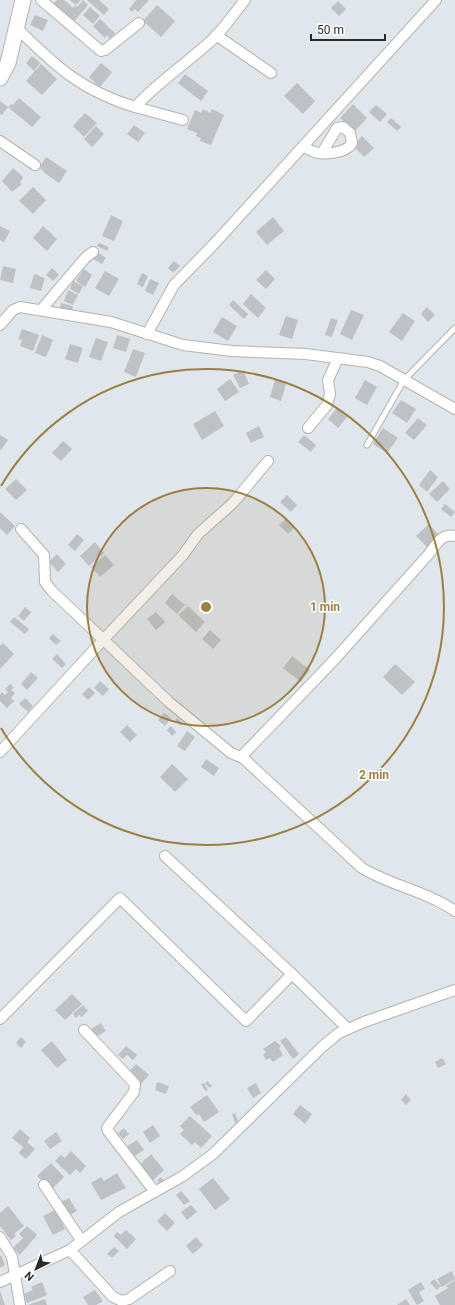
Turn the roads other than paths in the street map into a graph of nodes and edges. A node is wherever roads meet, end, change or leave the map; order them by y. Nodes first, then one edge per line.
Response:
1 (23, 0) edge
2 (42, 0) edge
3 (245, 0) edge
4 (436, 0) edge
5 (139, 23) dead end
6 (17, 28) junction
7 (216, 35) junction
8 (272, 73) dead end
9 (0, 78) edge
10 (135, 107) junction
11 (183, 120) dead end
12 (0, 141) edge
13 (304, 146) junction
14 (322, 153) dead end
15 (35, 165) dead end
16 (93, 252) dead end
17 (41, 310) junction
18 (0, 325) edge
19 (455, 328) edge
20 (147, 334) junction
21 (338, 358) junction
22 (404, 380) junction
23 (455, 408) edge
24 (308, 428) dead end
25 (367, 445) dead end
26 (268, 461) dead end
27 (21, 529) dead end
28 (455, 535) edge
29 (103, 640) junction
30 (0, 752) edge
31 (240, 757) junction
32 (165, 856) dead end
33 (455, 911) edge
34 (292, 974) junction
35 (455, 990) edge
36 (0, 1020) edge
37 (348, 1029) junction
38 (84, 1030) dead end
39 (44, 1185) dead end
40 (155, 1192) junction
41 (0, 1237) edge
42 (81, 1240) junction
43 (70, 1250) junction
44 (170, 1271) dead end
45 (15, 1276) junction
46 (0, 1282) edge
47 (20, 1305) edge

1 - 6 street
2 - 5 street
3 - 7 street
4 - 13 street
6 - 9 street
6 - 10 street
7 - 8 street
7 - 10 street
10 - 11 street
12 - 15 street
13 - 14 street
13 - 20 street
16 - 17 street
17 - 18 street
17 - 20 street
19 - 22 lane
20 - 21 street
21 - 22 street
21 - 24 street
22 - 23 street
22 - 25 lane
26 - 29 street
27 - 29 street
28 - 31 street
29 - 30 street
29 - 31 street
31 - 33 street
32 - 34 street
34 - 36 street
34 - 37 street
35 - 37 street
37 - 40 street
38 - 40 street
39 - 42 street
40 - 42 street
41 - 45 street
42 - 43 street
43 - 44 street
43 - 45 street
45 - 46 street
45 - 47 street

